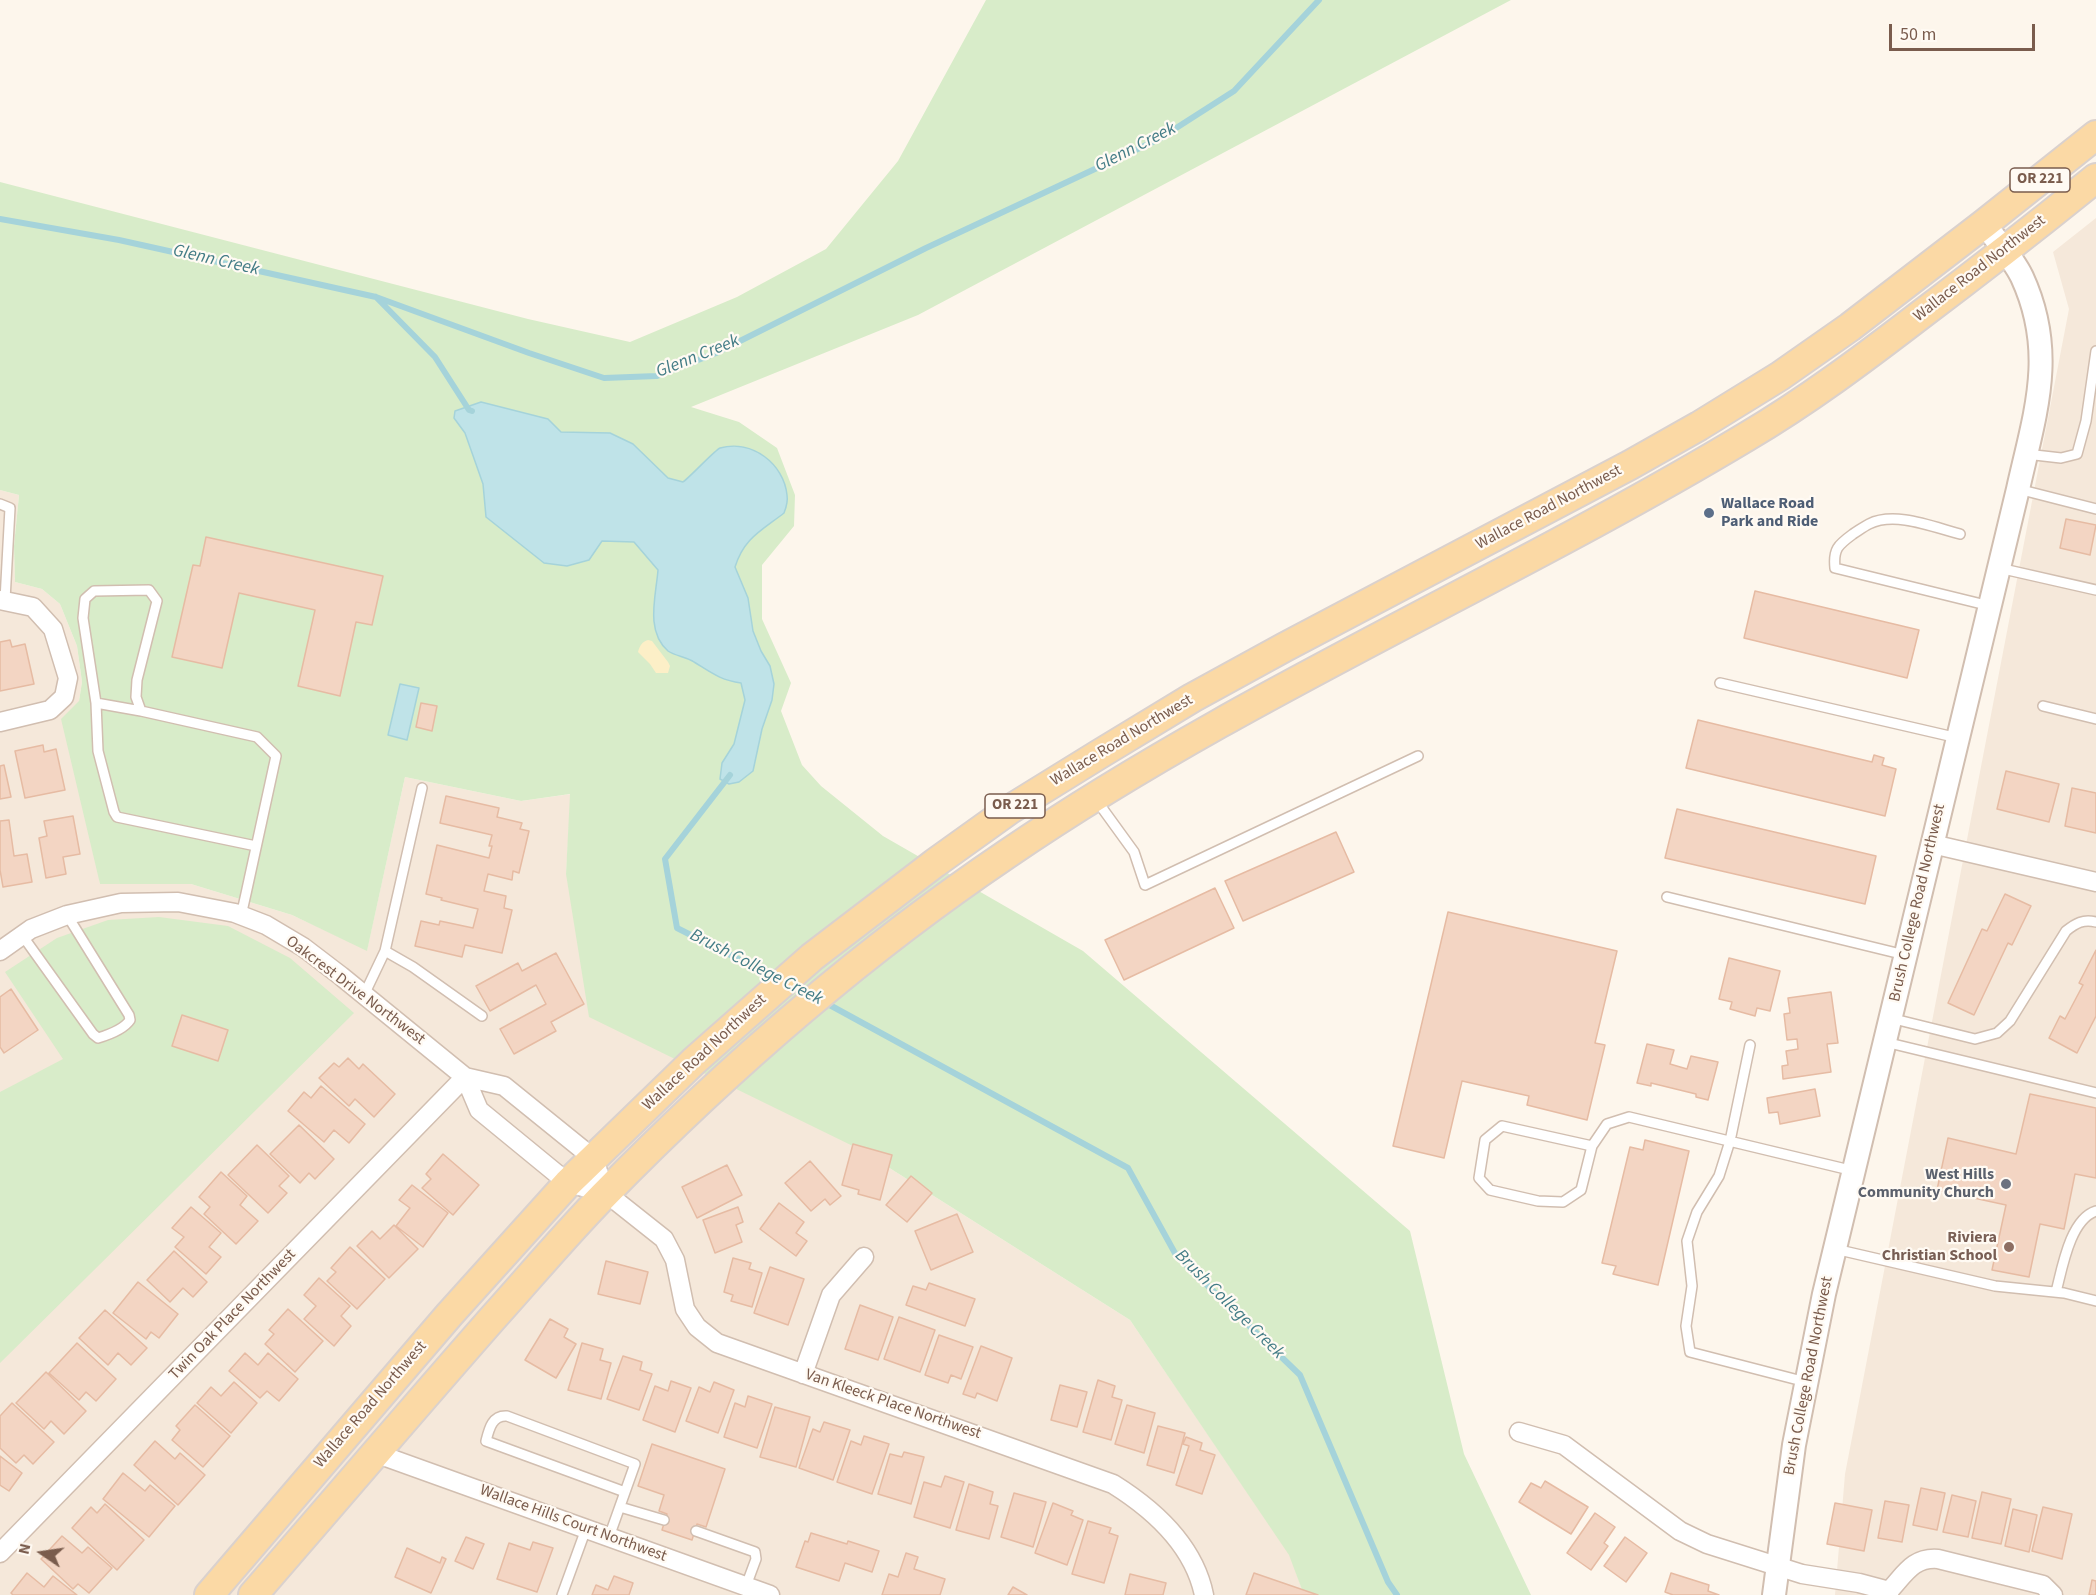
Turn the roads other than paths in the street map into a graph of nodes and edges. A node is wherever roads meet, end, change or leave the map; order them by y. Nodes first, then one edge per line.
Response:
1 (2096, 135) edge
2 (2096, 178) edge
3 (1984, 224) junction
4 (2005, 251) junction
5 (2096, 351) edge
6 (2026, 454) junction
7 (2018, 489) junction
8 (0, 504) edge
9 (2096, 509) edge
10 (1960, 534) dead end
11 (1999, 568) junction
12 (2096, 590) edge
13 (2, 600) edge
14 (1990, 606) junction
15 (1720, 683) dead end
16 (96, 703) junction
17 (2043, 706) dead end
18 (141, 711) junction
19 (2096, 719) edge
20 (0, 722) edge
21 (1958, 738) junction
22 (1418, 756) dead end
23 (422, 788) dead end
24 (1094, 796) junction
25 (1932, 844) junction
26 (256, 846) junction
27 (2096, 882) edge
28 (1667, 897) dead end
29 (67, 915) junction
30 (241, 916) junction
31 (2096, 922) edge
32 (22, 935) junction
33 (0, 951) edge
34 (386, 951) junction
35 (1905, 955) junction
36 (364, 995) junction
37 (482, 1016) dead end
38 (1890, 1018) junction
39 (1885, 1042) junction
40 (1750, 1045) dead end
41 (465, 1077) junction
42 (2096, 1093) edge
43 (1731, 1141) junction
44 (1592, 1146) junction
45 (593, 1158) junction
46 (1854, 1171) junction
47 (568, 1183) junction
48 (606, 1193) junction
49 (2096, 1212) edge
50 (1835, 1248) junction
51 (864, 1257) dead end
52 (2056, 1292) junction
53 (2096, 1301) edge
54 (803, 1374) junction
55 (1806, 1382) junction
56 (1519, 1432) dead end
57 (375, 1453) junction
58 (625, 1492) junction
59 (620, 1507) junction
60 (664, 1520) dead end
61 (586, 1529) junction
62 (696, 1531) dead end
63 (609, 1537) junction
64 (0, 1553) edge
65 (1777, 1566) junction
66 (746, 1586) junction
67 (1889, 1593) edge
68 (209, 1595) edge
69 (253, 1595) edge
70 (562, 1595) edge
71 (770, 1595) edge
72 (1204, 1595) edge
73 (1774, 1595) edge
74 (2053, 1595) edge

1 - 3 main road, Wallace Road Northwest / OR 221
2 - 4 main road, Wallace Road Northwest / OR 221
3 - 4 street, Brush College Road Northwest
3 - 45 main road, Wallace Road Northwest / OR 221
4 - 6 street, Brush College Road Northwest
4 - 24 main road, Wallace Road Northwest / OR 221
5 - 6 lane
6 - 7 street, Brush College Road Northwest
7 - 9 lane
7 - 11 street, Brush College Road Northwest
8 - 13 lane
10 - 14 lane
11 - 12 lane
11 - 14 street, Brush College Road Northwest
13 - 20 street
14 - 21 street, Brush College Road Northwest
15 - 21 lane
16 - 18 lane
16 - 18 lane
16 - 26 lane
17 - 19 lane
18 - 26 lane
21 - 25 street, Brush College Road Northwest
22 - 24 lane
23 - 34 lane
24 - 48 main road, Wallace Road Northwest / OR 221
25 - 27 street
25 - 35 street, Brush College Road Northwest
26 - 30 lane
28 - 35 lane
29 - 30 street, Oakcrest Drive Northwest
29 - 32 street, Oakcrest Drive Northwest
29 - 32 lane
30 - 36 street, Oakcrest Drive Northwest
31 - 38 lane
32 - 33 street, Oakcrest Drive Northwest
34 - 36 lane
34 - 37 lane
35 - 38 street, Brush College Road Northwest
36 - 41 street, Oakcrest Drive Northwest
38 - 39 street, Brush College Road Northwest
39 - 42 lane
39 - 46 street, Brush College Road Northwest
40 - 43 lane
41 - 45 street, Oakcrest Drive Northwest
41 - 47 street, Oakcrest Drive Northwest
41 - 64 street, Twin Oak Place Northwest
43 - 44 lane
43 - 46 lane
43 - 55 lane
44 - 44 lane
45 - 47 main road, Wallace Road Northwest / OR 221
45 - 48 street
46 - 50 street, Brush College Road Northwest
47 - 48 street, Oakcrest Drive Northwest
47 - 68 main road, Wallace Road Northwest / OR 221
48 - 54 street, Van Kleeck Place Northwest
48 - 57 main road, Wallace Road Northwest / OR 221
49 - 52 lane
50 - 52 lane
50 - 55 street, Brush College Road Northwest
51 - 54 street
52 - 53 lane
54 - 72 street, Van Kleeck Place Northwest
55 - 65 street, Brush College Road Northwest
56 - 65 street
57 - 61 street, Wallace Hills Court Northwest
57 - 69 main road, Wallace Road Northwest / OR 221
58 - 58 lane
58 - 59 lane
59 - 60 lane
59 - 63 lane
61 - 63 street, Wallace Hills Court Northwest
61 - 70 lane
62 - 66 lane
63 - 66 street, Wallace Hills Court Northwest
65 - 67 street
65 - 73 street, Brush College Road Northwest
66 - 71 street, Wallace Hills Court Northwest
67 - 74 street

